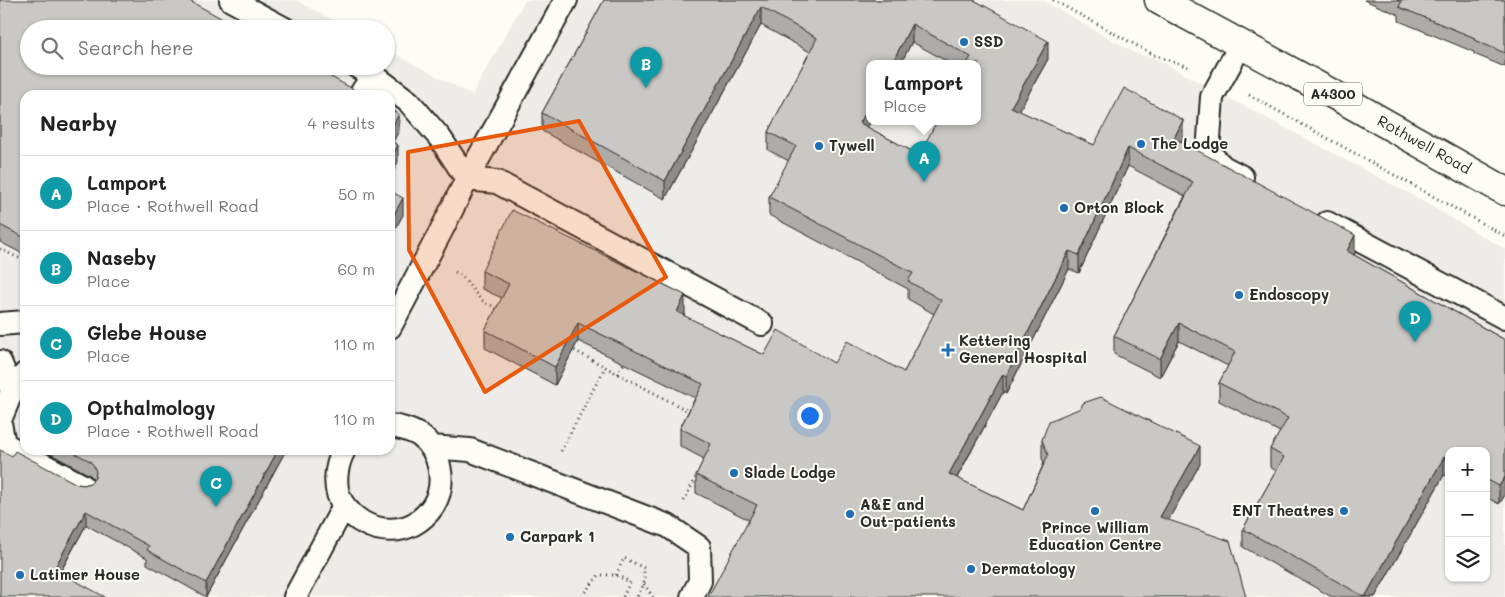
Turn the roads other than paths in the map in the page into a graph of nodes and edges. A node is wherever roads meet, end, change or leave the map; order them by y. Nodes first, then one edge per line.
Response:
1 (231, 0) edge
2 (566, 0) edge
3 (1159, 0) edge
4 (269, 20) edge
5 (1241, 44) junction
6 (364, 75) edge
7 (371, 75) edge
8 (361, 90) edge
9 (392, 90) edge
10 (395, 92) edge
11 (467, 179) junction
12 (1259, 186) edge
13 (1505, 191) edge
14 (1311, 215) edge
15 (395, 318) edge
16 (1505, 318) edge
17 (20, 322) edge
18 (0, 324) edge
19 (762, 324) dead end
20 (0, 362) edge
21 (18, 382) edge
22 (0, 421) edge
23 (398, 427) edge
24 (430, 447) junction
25 (20, 453) edge
26 (25, 455) edge
27 (342, 455) edge
28 (83, 486) edge
29 (344, 506) junction
30 (294, 597) edge
31 (692, 597) edge

1 - 4 lane
2 - 11 lane
3 - 5 main road, Rothwell Road / A4300
5 - 12 lane
5 - 13 main road, Rothwell Road / A4300
6 - 8 lane
7 - 9 lane
10 - 11 lane
11 - 15 lane
11 - 19 lane
14 - 16 lane
17 - 18 lane
20 - 21 lane
21 - 22 lane
22 - 25 lane
23 - 24 lane
24 - 29 lane
24 - 31 lane
26 - 28 lane
27 - 29 lane
29 - 30 lane

